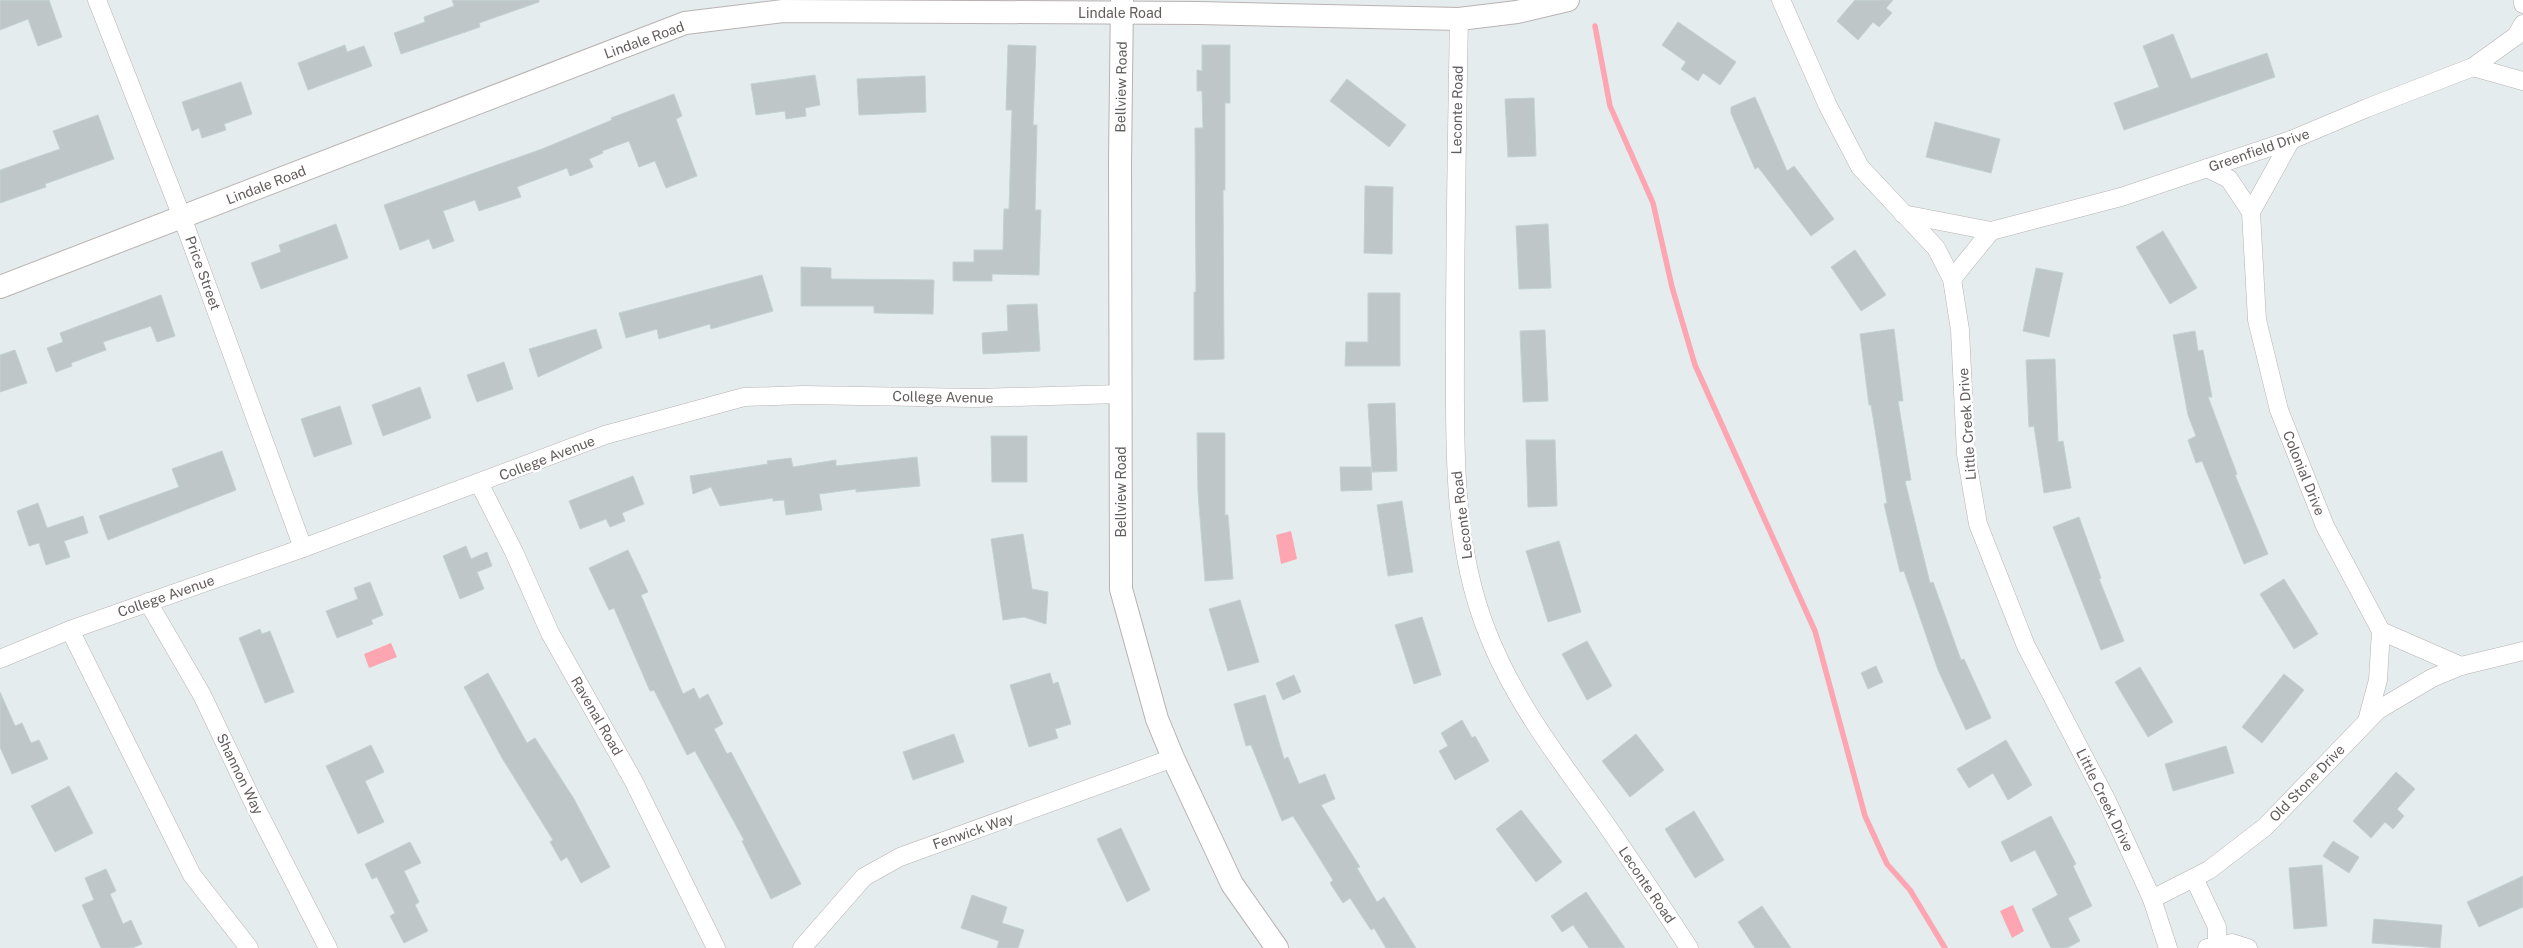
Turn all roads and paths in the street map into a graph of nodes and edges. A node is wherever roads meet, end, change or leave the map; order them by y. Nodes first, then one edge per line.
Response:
1 (96, 0) edge
2 (1568, 0) edge
3 (1781, 0) edge
4 (1542, 3) edge
5 (1122, 6) edge
6 (1459, 19) junction
7 (2523, 24) edge
8 (2473, 67) junction
9 (2523, 81) edge
10 (2291, 140) junction
11 (2207, 168) junction
12 (2251, 212) junction
13 (1904, 214) junction
14 (182, 217) junction
15 (1991, 231) junction
16 (1952, 279) junction
17 (0, 287) edge
18 (1120, 394) junction
19 (479, 483) junction
20 (303, 548) junction
21 (148, 602) junction
22 (70, 630) junction
23 (2381, 631) junction
24 (2523, 651) edge
25 (0, 659) edge
26 (2461, 666) junction
27 (2367, 721) junction
28 (1174, 758) junction
29 (2194, 878) junction
30 (2152, 899) junction
31 (2212, 946) edge
32 (249, 948) edge
33 (328, 948) edge
34 (716, 948) edge
35 (802, 948) edge
36 (1277, 948) edge
37 (1690, 948) edge
38 (2168, 948) edge
39 (2248, 948) edge

1 - 14 street, Price Street
2 - 4 street, Lindale Road
3 - 13 street, Little Creek Drive
4 - 6 street, Lindale Road
5 - 6 street, Lindale Road
5 - 14 street, Lindale Road
5 - 18 street, Bellview Road
6 - 37 street, Leconte Road
7 - 8 street
8 - 9 street
8 - 10 street, Greenfield Drive
10 - 11 street, Greenfield Drive
10 - 12 street
11 - 12 street
11 - 15 street, Greenfield Drive
12 - 23 street, Colonial Drive
13 - 15 street, Greenfield Drive
13 - 16 street, Little Creek Drive
14 - 17 street, Lindale Road
14 - 20 street, Price Street
15 - 16 street
16 - 30 street, Little Creek Drive
18 - 19 street, College Avenue
18 - 28 street, Bellview Road
19 - 20 street, College Avenue
19 - 34 street, Ravenal Road
20 - 21 street, College Avenue
21 - 22 street, College Avenue
21 - 33 street, Shannon Way
22 - 25 street, College Avenue
22 - 32 street
23 - 26 street
23 - 27 street
24 - 26 street, Old Stone Drive
26 - 27 street, Old Stone Drive
27 - 29 street, Old Stone Drive
28 - 35 street, Fenwick Way
28 - 36 street, Bellview Road
29 - 30 street, Old Stone Drive
29 - 31 street
30 - 38 street, Little Creek Drive
31 - 39 street

